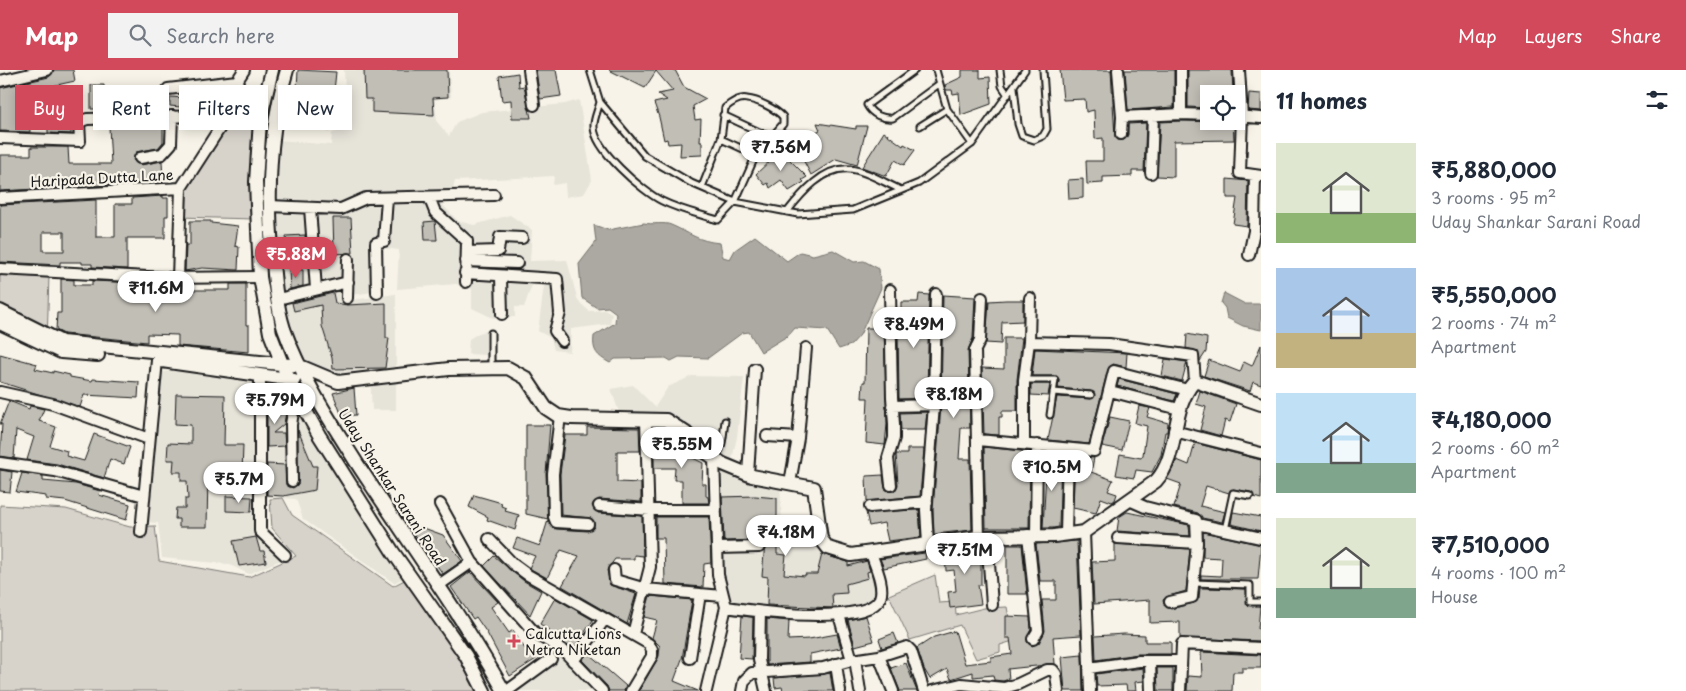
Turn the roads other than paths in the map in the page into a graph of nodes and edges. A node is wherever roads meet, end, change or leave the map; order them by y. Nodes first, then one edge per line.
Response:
1 (47, 70) edge
2 (244, 70) edge
3 (272, 70) edge
4 (287, 70) edge
5 (529, 70) edge
6 (590, 70) edge
7 (915, 70) edge
8 (936, 70) edge
9 (1000, 70) edge
10 (1025, 70) edge
11 (1043, 70) edge
12 (1118, 70) edge
13 (1181, 70) edge
14 (1239, 70) edge
15 (0, 81) edge
16 (939, 84) junction
17 (1239, 85) edge
18 (268, 87) edge
19 (1014, 87) junction
20 (169, 89) edge
21 (1008, 95) junction
22 (600, 102) junction
23 (534, 105) dead end
24 (948, 108) junction
25 (1181, 114) junction
26 (723, 115) junction
27 (1153, 115) junction
28 (1200, 115) edge
29 (172, 116) junction
30 (179, 116) edge
31 (1122, 117) junction
32 (1245, 117) edge
33 (1261, 118) edge
34 (920, 126) dead end
35 (219, 130) edge
36 (259, 130) edge
37 (1239, 130) edge
38 (1121, 134) dead end
39 (770, 137) junction
40 (0, 138) edge
41 (721, 139) junction
42 (972, 144) junction
43 (756, 154) junction
44 (140, 158) dead end
45 (1151, 173) dead end
46 (1258, 175) edge
47 (182, 188) junction
48 (702, 188) junction
49 (901, 190) junction
50 (494, 195) dead end
51 (429, 197) junction
52 (0, 198) edge
53 (387, 198) junction
54 (735, 202) junction
55 (269, 206) junction
56 (310, 208) junction
57 (787, 212) junction
58 (1258, 231) edge
59 (522, 238) dead end
60 (466, 256) junction
61 (1249, 256) dead end
62 (348, 259) dead end
63 (517, 263) dead end
64 (0, 269) edge
65 (501, 276) junction
66 (260, 277) junction
67 (178, 278) junction
68 (348, 282) junction
69 (316, 289) junction
70 (890, 290) dead end
71 (376, 293) dead end
72 (936, 294) dead end
73 (347, 298) dead end
74 (982, 298) dead end
75 (1030, 298) dead end
76 (278, 299) junction
77 (0, 311) edge
78 (502, 314) dead end
79 (0, 323) edge
80 (491, 333) dead end
81 (562, 341) dead end
82 (1029, 342) junction
83 (806, 348) dead end
84 (157, 360) junction
85 (282, 366) junction
86 (300, 366) junction
87 (491, 368) junction
88 (755, 369) dead end
89 (260, 375) junction
90 (288, 379) junction
91 (1024, 380) junction
92 (308, 382) junction
93 (338, 382) junction
94 (1192, 385) junction
95 (1110, 391) junction
96 (0, 392) edge
97 (296, 392) junction
98 (1052, 392) junction
99 (1091, 395) dead end
100 (1261, 404) edge
101 (934, 405) junction
102 (892, 406) junction
103 (1179, 409) junction
104 (1050, 415) dead end
105 (560, 416) junction
106 (646, 419) junction
107 (725, 421) dead end
108 (1174, 431) junction
109 (767, 436) dead end
110 (798, 438) junction
111 (149, 439) junction
112 (978, 440) junction
113 (1024, 444) junction
114 (1037, 445) junction
115 (1068, 448) junction
116 (1261, 453) edge
117 (714, 458) junction
118 (0, 463) edge
119 (748, 474) junction
120 (292, 481) dead end
121 (790, 482) junction
122 (891, 485) dead end
123 (144, 496) junction
124 (1250, 496) dead end
125 (1129, 500) junction
126 (927, 502) junction
127 (440, 504) dead end
128 (599, 506) dead end
129 (870, 507) dead end
130 (650, 510) junction
131 (716, 510) junction
132 (588, 524) dead end
133 (1197, 524) junction
134 (1225, 530) junction
135 (141, 532) dead end
136 (1084, 532) junction
137 (1066, 534) junction
138 (1032, 535) junction
139 (983, 536) junction
140 (1118, 538) dead end
141 (1261, 538) edge
142 (489, 540) dead end
143 (1197, 543) junction
144 (928, 544) junction
145 (759, 547) dead end
146 (718, 548) junction
147 (871, 553) junction
148 (285, 555) dead end
149 (472, 562) junction
150 (614, 570) dead end
151 (1194, 582) junction
152 (439, 585) junction
153 (646, 589) junction
154 (700, 594) junction
155 (722, 596) junction
156 (1170, 602) dead end
157 (1261, 602) edge
158 (992, 604) dead end
159 (726, 607) junction
160 (760, 612) junction
161 (839, 615) junction
162 (605, 619) junction
163 (633, 634) junction
164 (1034, 639) dead end
165 (1261, 648) edge
166 (879, 656) junction
167 (690, 658) dead end
168 (551, 659) dead end
169 (573, 660) junction
170 (854, 660) junction
171 (1150, 661) junction
172 (1181, 661) junction
173 (836, 664) junction
174 (1089, 668) junction
175 (761, 671) junction
176 (962, 687) edge
177 (484, 691) edge
178 (506, 691) edge
179 (602, 691) edge
180 (631, 691) edge
181 (706, 691) edge
182 (742, 691) edge
183 (766, 691) edge
184 (840, 691) edge
185 (860, 691) edge
186 (893, 691) edge
187 (924, 691) edge
188 (932, 691) edge
189 (1058, 691) edge
190 (1090, 691) edge
191 (1151, 691) edge
192 (1180, 691) edge

1 - 15 street
2 - 20 street
3 - 18 street
4 - 55 street, Uday Shankar Sarani Road
5 - 23 street
6 - 22 lane
7 - 16 lane
8 - 16 lane
9 - 21 lane
10 - 19 lane
11 - 19 lane
12 - 31 street
13 - 25 street
14 - 17 street
16 - 24 lane
19 - 21 lane
21 - 42 lane
22 - 48 lane
22 - 54 lane
24 - 34 lane
24 - 42 lane
25 - 27 street
25 - 28 street
26 - 39 lane
26 - 39 lane
26 - 41 lane
27 - 31 street
27 - 45 street
29 - 30 street
29 - 40 street
29 - 44 street
31 - 38 street
32 - 33 street
35 - 47 street, Haripada Dutta Lane
36 - 66 street
37 - 46 street
39 - 43 lane
41 - 43 lane
41 - 48 lane
42 - 49 lane
43 - 54 lane
46 - 58 street
47 - 52 street, Haripada Dutta Lane
47 - 67 street
48 - 54 lane
49 - 57 lane
49 - 57 lane
50 - 51 street
51 - 53 street
51 - 60 street
53 - 56 street
53 - 71 street
54 - 57 lane
55 - 56 street
55 - 76 street, Uday Shankar Sarani Road
56 - 69 street
58 - 61 street
59 - 60 street
60 - 63 street
60 - 65 street
62 - 68 street
64 - 67 street
65 - 78 street
65 - 81 street
66 - 67 street
66 - 85 street
68 - 69 street
68 - 73 street
69 - 76 street
70 - 102 street
72 - 101 street
74 - 112 street
75 - 82 street
76 - 86 street, Uday Shankar Sarani Road
77 - 85 street
79 - 84 street
80 - 87 lane
82 - 91 street
82 - 94 street
83 - 110 street
84 - 89 street
84 - 111 street
85 - 86 street
85 - 90 street
86 - 92 street, Uday Shankar Sarani Road
86 - 93 street
87 - 93 street
87 - 105 street
88 - 119 street
89 - 90 street
89 - 148 street
90 - 92 street
90 - 97 street
91 - 98 lane
91 - 113 street
92 - 93 street
92 - 152 street, Uday Shankar Sarani Road
94 - 95 street
94 - 100 street
94 - 103 street
95 - 103 street
95 - 115 street
96 - 111 street
97 - 120 street
97 - 177 street
98 - 99 lane
98 - 104 lane
101 - 102 street
101 - 126 street
102 - 122 street
103 - 108 street
105 - 106 street
105 - 132 street
106 - 117 street
106 - 130 street
107 - 117 lane
108 - 116 street
108 - 125 street
109 - 110 street
110 - 121 street
111 - 123 street
112 - 113 street
112 - 139 street
113 - 114 street
114 - 115 street
114 - 138 street
115 - 137 street
117 - 119 street
117 - 131 street
118 - 123 street
119 - 121 street
121 - 147 street
123 - 135 street
124 - 134 lane
125 - 133 street
125 - 136 street
126 - 129 street
126 - 144 street
127 - 149 street
128 - 130 street
130 - 131 street
130 - 153 street
131 - 146 street
133 - 134 street
133 - 143 street
134 - 141 street
136 - 137 street
136 - 174 street
137 - 138 street
138 - 139 street
138 - 164 street
139 - 144 street
139 - 158 street
140 - 143 street
142 - 162 street
143 - 151 street
144 - 147 street
145 - 146 street
146 - 155 street
147 - 161 street
149 - 152 street
149 - 169 street
150 - 153 street
151 - 156 street
151 - 157 lane
152 - 178 street, Uday Shankar Sarani Road
153 - 154 street
153 - 163 street
154 - 155 street
154 - 167 street
155 - 159 street
159 - 160 street
159 - 181 street
160 - 161 street
160 - 175 street
161 - 170 street
162 - 163 street
162 - 169 street
163 - 180 street
165 - 172 street
166 - 170 street
166 - 186 street
166 - 187 street
168 - 178 street
169 - 179 street
170 - 173 street
170 - 185 street
171 - 172 street
171 - 174 street
171 - 191 street
172 - 192 street
173 - 175 street
173 - 184 street
174 - 190 street
175 - 182 street
175 - 183 street
176 - 188 street
176 - 189 street

